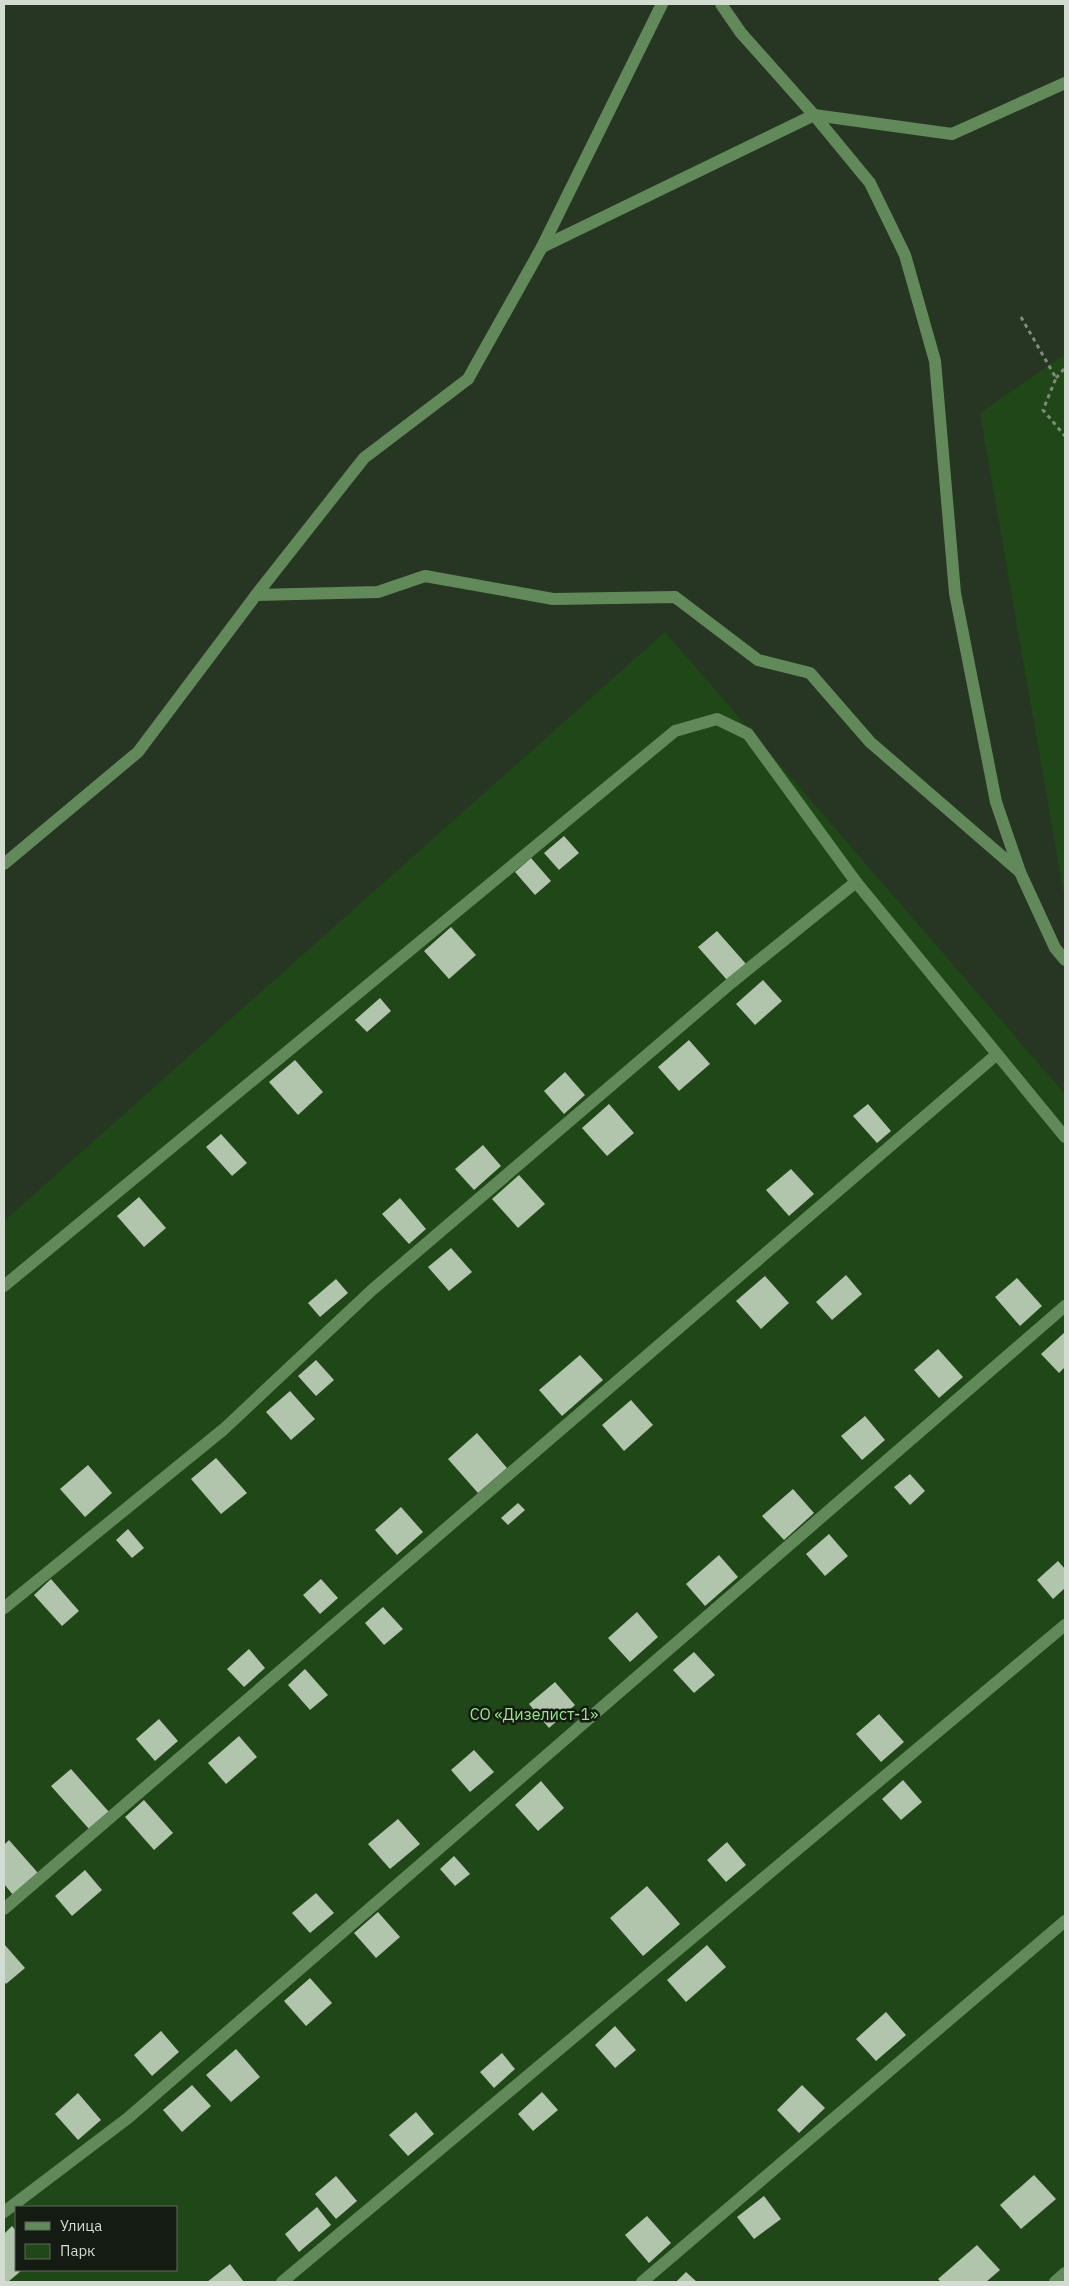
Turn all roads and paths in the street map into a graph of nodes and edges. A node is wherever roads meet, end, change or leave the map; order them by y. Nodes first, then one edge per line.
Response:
1 (662, 4) edge
2 (721, 4) edge
3 (1065, 83) edge
4 (814, 115) junction
5 (542, 247) junction
6 (1021, 317) dead end
7 (1065, 368) edge
8 (1056, 378) junction
9 (1065, 436) edge
10 (256, 595) junction
11 (4, 864) edge
12 (1020, 872) junction
13 (856, 882) junction
14 (1065, 960) edge
15 (996, 1055) junction
16 (1065, 1137) edge
17 (4, 1286) edge
18 (1065, 1306) edge
19 (4, 1608) edge
20 (1065, 1624) edge
21 (4, 1909) edge
22 (1065, 1921) edge
23 (4, 2212) edge
24 (1065, 2273) edge
25 (282, 2282) edge
26 (642, 2282) edge
27 (1055, 2282) edge

1 - 5 lane
2 - 4 lane
3 - 4 lane
4 - 5 lane
4 - 12 lane
5 - 10 lane
6 - 8 path
7 - 8 path
8 - 9 path
10 - 11 lane
10 - 12 lane
12 - 14 lane
13 - 15 lane
13 - 17 lane
13 - 19 lane
15 - 16 lane
15 - 21 lane
18 - 23 lane
20 - 25 lane
22 - 26 lane
24 - 27 lane

